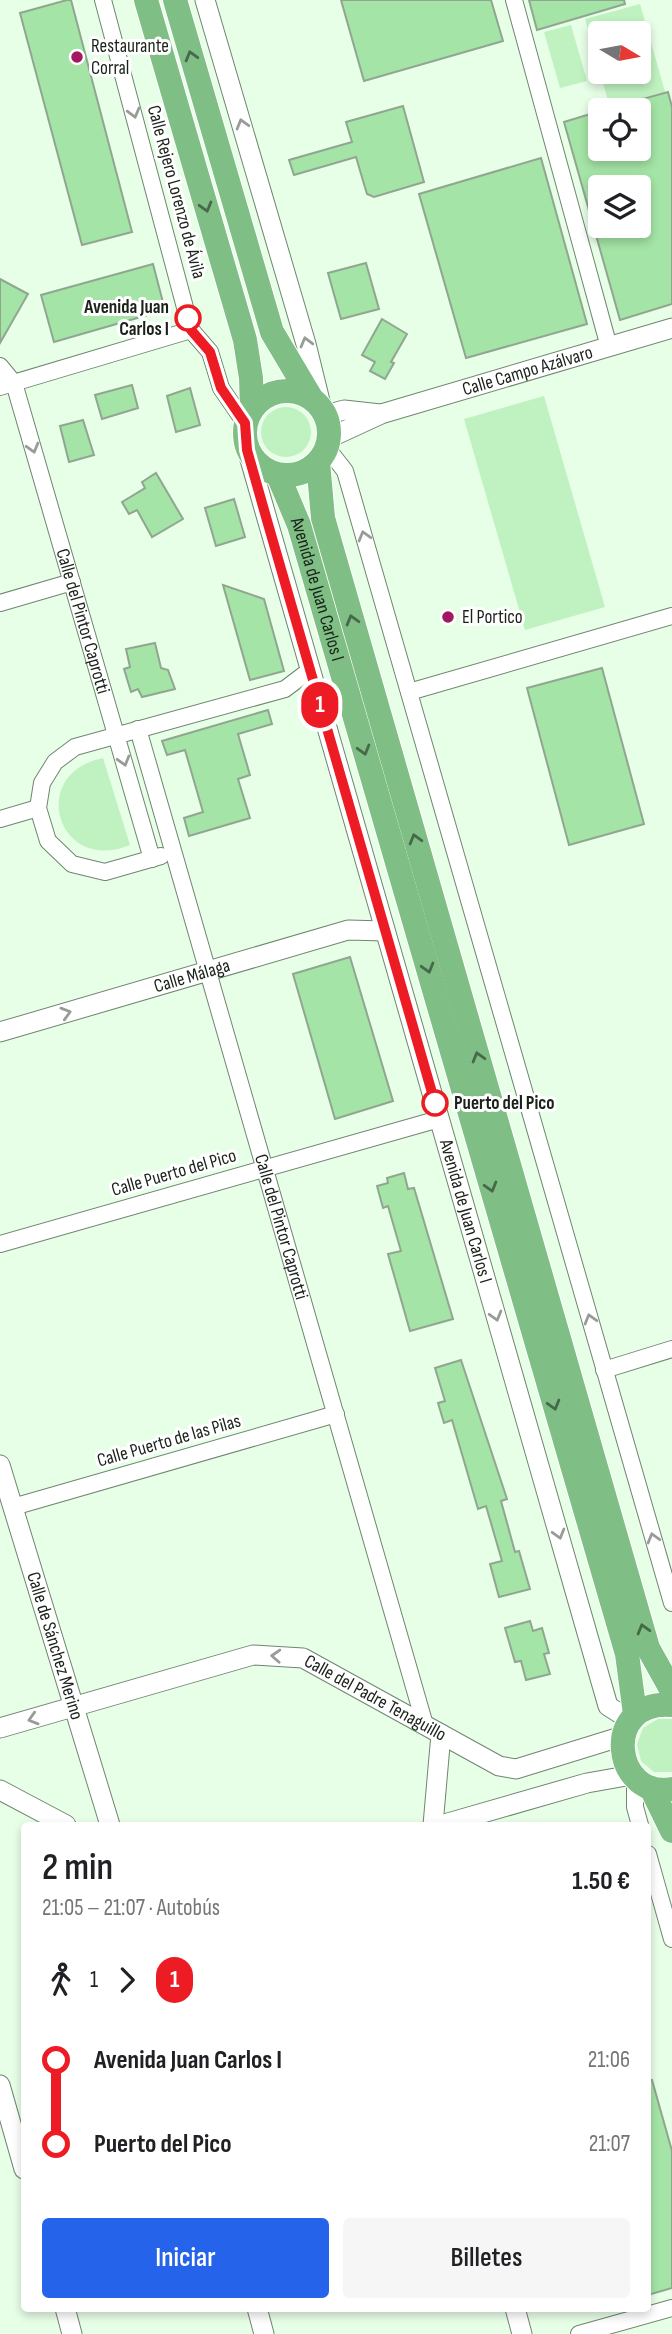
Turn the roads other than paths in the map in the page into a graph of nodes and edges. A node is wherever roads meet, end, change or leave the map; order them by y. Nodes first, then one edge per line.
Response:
1 (103, 0) edge
2 (146, 0) edge
3 (175, 0) edge
4 (205, 0) edge
5 (514, 0) edge
6 (672, 328) edge
7 (191, 330) junction
8 (609, 347) junction
9 (0, 366) edge
10 (7, 385) edge
11 (248, 415) junction
12 (322, 428) junction
13 (247, 450) junction
14 (278, 475) junction
15 (72, 582) junction
16 (0, 603) edge
17 (672, 616) edge
18 (310, 670) junction
19 (285, 688) junction
20 (409, 692) junction
21 (317, 694) junction
22 (138, 729) junction
23 (117, 735) junction
24 (38, 808) junction
25 (0, 819) edge
26 (173, 853) junction
27 (152, 859) junction
28 (385, 931) junction
29 (208, 972) junction
30 (0, 1032) edge
31 (439, 1119) junction
32 (265, 1168) junction
33 (0, 1244) edge
34 (672, 1349) edge
35 (604, 1370) junction
36 (336, 1414) junction
37 (0, 1465) edge
38 (13, 1507) junction
39 (672, 1603) edge
40 (672, 1690) edge
41 (672, 1705) edge
42 (74, 1707) junction
43 (629, 1724) junction
44 (0, 1728) edge
45 (433, 1729) junction
46 (648, 1782) edge
47 (0, 1790) edge
48 (60, 1822) edge
49 (109, 1822) edge
50 (433, 1822) edge
51 (451, 1822) edge
52 (639, 1822) edge
53 (672, 1831) edge
54 (651, 1865) edge
55 (672, 1939) edge
56 (0, 2085) edge
57 (21, 2158) edge
58 (672, 2308) edge
59 (66, 2312) edge
60 (258, 2312) edge
61 (516, 2312) edge
62 (72, 2334) edge
63 (264, 2334) edge
64 (522, 2334) edge
65 (579, 2334) edge

1 -> 7 street, Calle Rejero Lorenzo de Ávila
2 -> 11 highway
12 -> 3 highway, Avenida de Juan Carlos I
12 -> 4 street, Avenida de Juan Carlos I
5 - 8 street
6 - 8 street, Calle Campo Azálvaro
7 - 10 street
7 - 11 street, Calle Rejero Lorenzo de Ávila
8 - 12 street, Calle Campo Azálvaro
9 - 10 street
10 -> 15 street, Calle del Pintor Caprotti
11 - 12 highway
11 - 13 highway
12 - 14 highway
20 -> 12 street, Avenida de Juan Carlos I
40 -> 12 highway, Avenida de Juan Carlos I
13 - 14 highway
13 - 18 street, Avenida de Juan Carlos I
14 -> 43 highway, Avenida de Juan Carlos I
15 - 16 street
15 - 23 street, Calle del Pintor Caprotti
17 - 20 street
18 - 19 street
18 - 21 street, Avenida de Juan Carlos I
19 - 21 street
19 - 22 street
35 -> 20 street, Avenida de Juan Carlos I
21 - 28 street, Avenida de Juan Carlos I
22 - 23 street
22 - 26 street, Calle del Pintor Caprotti
23 - 24 street
23 -> 27 street, Calle del Pintor Caprotti
24 - 25 street
24 - 27 street
26 - 27 street
26 - 29 street, Calle del Pintor Caprotti
28 - 29 street, Calle Málaga
28 - 31 street, Avenida de Juan Carlos I
30 -> 29 street, Calle Málaga
29 - 32 street, Calle del Pintor Caprotti
31 - 32 street, Calle Puerto del Pico
31 -> 43 street, Avenida de Juan Carlos I
32 - 33 street, Calle Puerto del Pico
32 - 36 street, Calle del Pintor Caprotti
34 - 35 street
39 -> 35 street, Avenida de Juan Carlos I
36 - 38 street, Calle Puerto de las Pilas
36 - 45 street, Calle del Pintor Caprotti
37 - 38 street, Calle de Sánchez Merino
38 - 42 street, Calle de Sánchez Merino
41 - 43 highway
42 -> 44 street, Calle del Padre Tenaguillo
45 -> 42 street, Calle del Padre Tenaguillo
42 - 49 street, Calle de Sánchez Merino
43 - 45 street, Calle del Padre Tenaguillo
43 - 46 highway
45 - 50 street, Calle del Pintor Caprotti
46 - 51 street
46 - 52 street
46 - 53 highway
47 - 48 street
54 - 55 street
56 - 57 street
58 - 65 street
59 - 62 street
60 - 63 street
61 - 64 street

